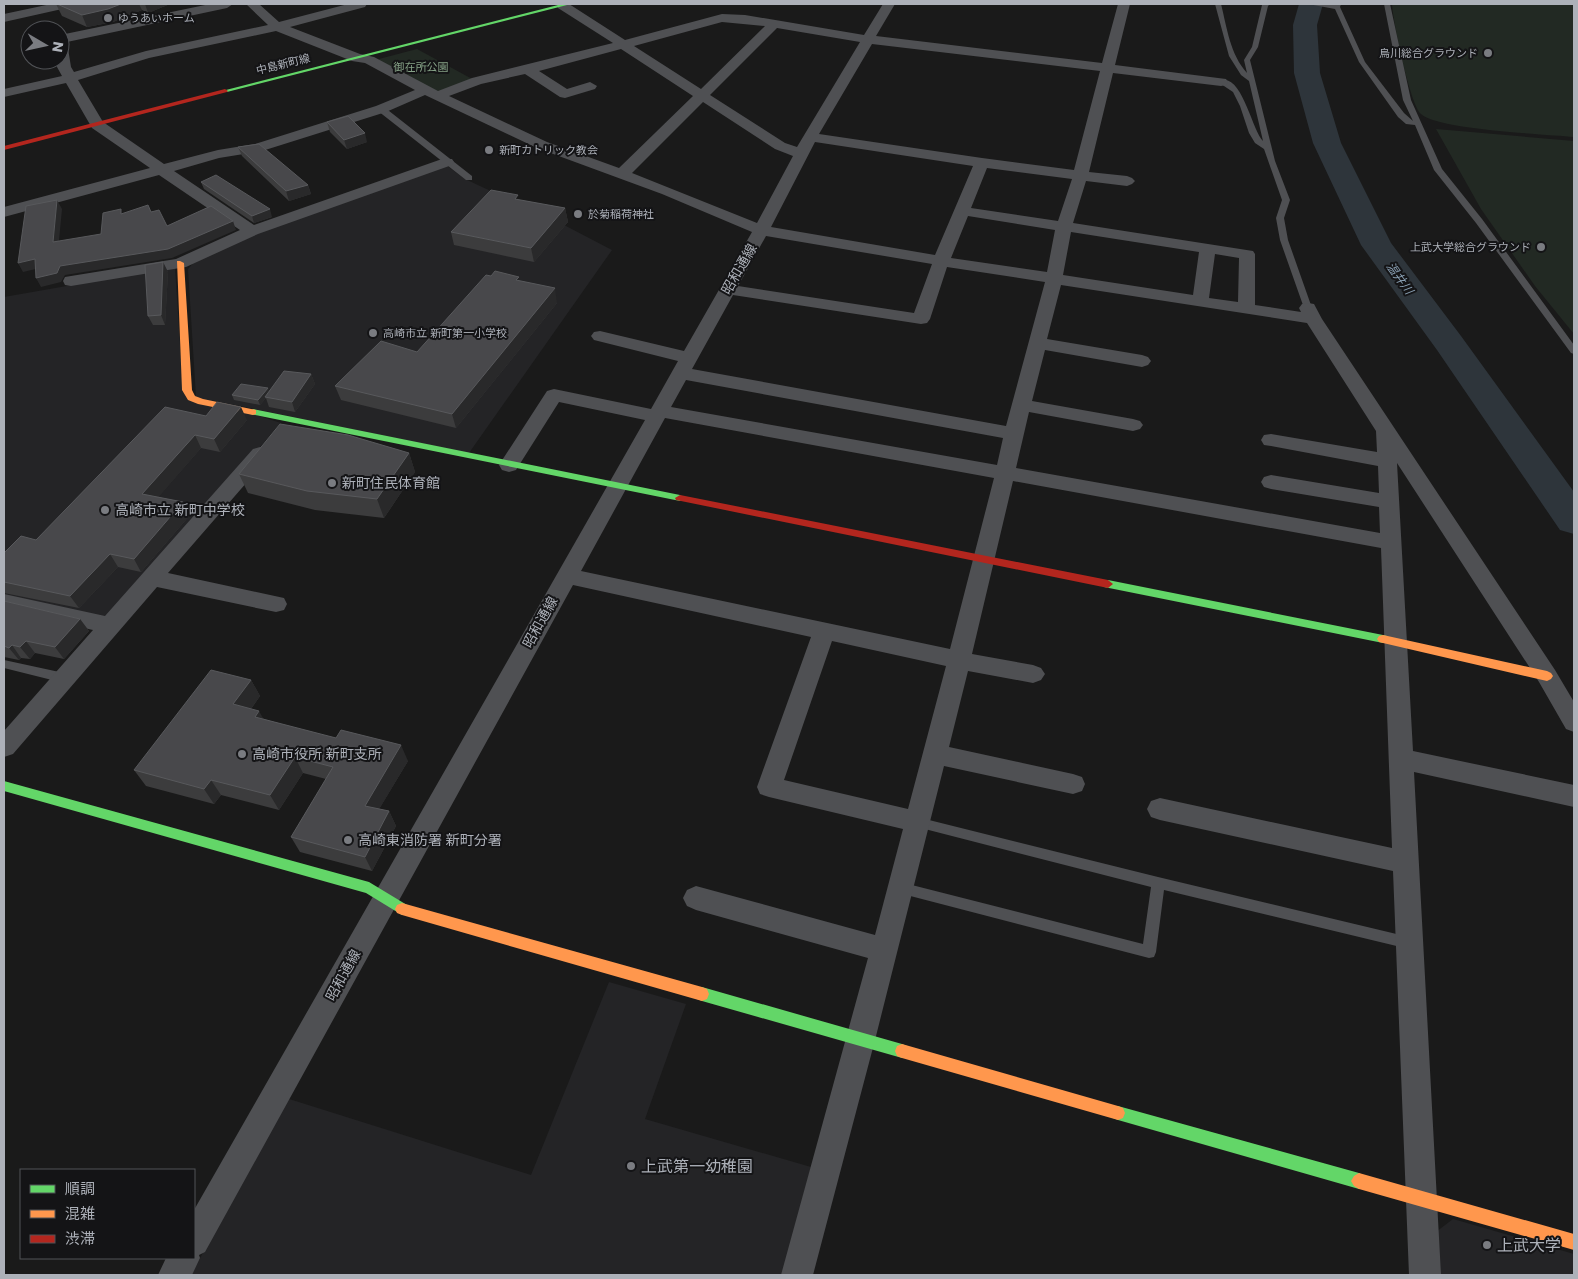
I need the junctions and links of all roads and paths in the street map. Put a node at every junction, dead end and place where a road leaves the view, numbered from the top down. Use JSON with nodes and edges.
{"nodes":[{"id":1,"x":67,"y":4,"type":"edge"},
{"id":2,"x":228,"y":4,"type":"edge"},
{"id":3,"x":252,"y":4,"type":"edge"},
{"id":4,"x":361,"y":4,"type":"edge"},
{"id":5,"x":563,"y":4,"type":"edge"},
{"id":6,"x":889,"y":4,"type":"edge"},
{"id":7,"x":1124,"y":4,"type":"edge"},
{"id":8,"x":1218,"y":4,"type":"edge"},
{"id":9,"x":1267,"y":4,"type":"edge"},
{"id":10,"x":1311,"y":4,"type":"edge"},
{"id":11,"x":1387,"y":4,"type":"edge"},
{"id":12,"x":54,"y":6,"type":"edge"},
{"id":13,"x":1335,"y":6,"type":"edge"},
{"id":14,"x":4,"y":18,"type":"edge"},
{"id":15,"x":57,"y":20,"type":"edge"},
{"id":16,"x":774,"y":24,"type":"junction"},
{"id":17,"x":277,"y":27,"type":"junction"},
{"id":18,"x":70,"y":36,"type":"edge"},
{"id":19,"x":867,"y":39,"type":"junction"},
{"id":20,"x":624,"y":44,"type":"junction"},
{"id":21,"x":358,"y":58,"type":"junction"},
{"id":22,"x":559,"y":62,"type":"junction"},
{"id":23,"x":1108,"y":68,"type":"junction"},
{"id":24,"x":65,"y":70,"type":"edge"},
{"id":25,"x":527,"y":70,"type":"junction"},
{"id":26,"x":69,"y":78,"type":"junction"},
{"id":27,"x":1251,"y":80,"type":"junction"},
{"id":28,"x":1221,"y":82,"type":"joint"},
{"id":29,"x":590,"y":86,"type":"junction"},
{"id":30,"x":4,"y":93,"type":"edge"},
{"id":31,"x":432,"y":93,"type":"junction"},
{"id":32,"x":604,"y":94,"type":"dead end"},
{"id":33,"x":704,"y":95,"type":"junction"},
{"id":34,"x":381,"y":109,"type":"junction"},
{"id":35,"x":1418,"y":124,"type":"junction"},
{"id":36,"x":97,"y":125,"type":"junction"},
{"id":37,"x":805,"y":146,"type":"junction"},
{"id":38,"x":1267,"y":147,"type":"junction"},
{"id":39,"x":4,"y":148,"type":"edge"},
{"id":40,"x":447,"y":162,"type":"junction"},
{"id":41,"x":982,"y":163,"type":"junction"},
{"id":42,"x":159,"y":169,"type":"junction"},
{"id":43,"x":622,"y":174,"type":"junction"},
{"id":44,"x":1080,"y":176,"type":"junction"},
{"id":45,"x":469,"y":178,"type":"dead end"},
{"id":46,"x":1127,"y":180,"type":"dead end"},
{"id":47,"x":963,"y":211,"type":"junction"},
{"id":48,"x":4,"y":212,"type":"edge"},
{"id":49,"x":1064,"y":227,"type":"junction"},
{"id":50,"x":761,"y":230,"type":"junction"},
{"id":51,"x":252,"y":231,"type":"junction"},
{"id":52,"x":1208,"y":249,"type":"junction"},
{"id":53,"x":941,"y":261,"type":"junction"},
{"id":54,"x":180,"y":263,"type":"junction"},
{"id":55,"x":1054,"y":279,"type":"junction"},
{"id":56,"x":71,"y":282,"type":"dead end"},
{"id":57,"x":727,"y":289,"type":"junction"},
{"id":58,"x":1200,"y":302,"type":"junction"},
{"id":59,"x":1246,"y":309,"type":"junction"},
{"id":60,"x":1311,"y":313,"type":"junction"},
{"id":61,"x":600,"y":336,"type":"dead end"},
{"id":62,"x":1037,"y":343,"type":"junction"},
{"id":63,"x":1574,"y":350,"type":"edge"},
{"id":64,"x":1142,"y":361,"type":"dead end"},
{"id":65,"x":685,"y":366,"type":"junction"},
{"id":66,"x":1021,"y":405,"type":"junction"},
{"id":67,"x":658,"y":414,"type":"junction"},
{"id":68,"x":288,"y":421,"type":"junction"},
{"id":69,"x":1133,"y":425,"type":"dead end"},
{"id":70,"x":1386,"y":429,"type":"junction"},
{"id":71,"x":1014,"y":434,"type":"junction"},
{"id":72,"x":1271,"y":440,"type":"dead end"},
{"id":73,"x":1388,"y":461,"type":"junction"},
{"id":74,"x":509,"y":465,"type":"junction"},
{"id":75,"x":1004,"y":472,"type":"junction"},
{"id":76,"x":1271,"y":482,"type":"dead end"},
{"id":77,"x":616,"y":486,"type":"junction"},
{"id":78,"x":1390,"y":502,"type":"junction"},
{"id":79,"x":1392,"y":542,"type":"junction"},
{"id":80,"x":985,"y":559,"type":"junction"},
{"id":81,"x":566,"y":576,"type":"junction"},
{"id":82,"x":152,"y":578,"type":"junction"},
{"id":83,"x":4,"y":602,"type":"edge"},
{"id":84,"x":276,"y":604,"type":"dead end"},
{"id":85,"x":110,"y":626,"type":"junction"},
{"id":86,"x":824,"y":631,"type":"junction"},
{"id":87,"x":1396,"y":642,"type":"junction"},
{"id":88,"x":959,"y":660,"type":"junction"},
{"id":89,"x":4,"y":664,"type":"edge"},
{"id":90,"x":1033,"y":674,"type":"dead end"},
{"id":91,"x":1547,"y":676,"type":"junction"},
{"id":92,"x":64,"y":678,"type":"junction"},
{"id":93,"x":1574,"y":722,"type":"edge"},
{"id":94,"x":4,"y":747,"type":"edge"},
{"id":95,"x":934,"y":754,"type":"junction"},
{"id":96,"x":1401,"y":760,"type":"junction"},
{"id":97,"x":1073,"y":784,"type":"dead end"},
{"id":98,"x":4,"y":786,"type":"edge"},
{"id":99,"x":1574,"y":796,"type":"edge"},
{"id":100,"x":1160,"y":809,"type":"dead end"},
{"id":101,"x":917,"y":822,"type":"junction"},
{"id":102,"x":1405,"y":862,"type":"junction"},
{"id":103,"x":1158,"y":883,"type":"junction"},
{"id":104,"x":900,"y":888,"type":"junction"},
{"id":105,"x":387,"y":898,"type":"junction"},
{"id":106,"x":696,"y":898,"type":"dead end"},
{"id":107,"x":1409,"y":943,"type":"junction"},
{"id":108,"x":884,"y":950,"type":"junction"},
{"id":109,"x":861,"y":1040,"type":"junction"},
{"id":110,"x":1422,"y":1199,"type":"junction"},
{"id":111,"x":195,"y":1239,"type":"edge"},
{"id":112,"x":1574,"y":1242,"type":"edge"},
{"id":113,"x":183,"y":1259,"type":"edge"},
{"id":114,"x":174,"y":1275,"type":"edge"},
{"id":115,"x":797,"y":1275,"type":"edge"},
{"id":116,"x":1425,"y":1275,"type":"edge"}],
"edges":[{"from":1,"to":12,"type":"street"},
{"from":2,"to":18,"type":"street"},
{"from":3,"to":17,"type":"street"},
{"from":4,"to":17,"type":"street"},
{"from":5,"to":20,"type":"street"},
{"from":5,"to":21,"type":"street","name":"中島新町線"},
{"from":6,"to":19,"type":"street","name":"昭和通線"},
{"from":7,"to":23,"type":"street"},
{"from":8,"to":27,"type":"lane"},
{"from":9,"to":27,"type":"lane"},
{"from":10,"to":13,"type":"lane"},
{"from":11,"to":35,"type":"lane"},
{"from":12,"to":14,"type":"street"},
{"from":12,"to":15,"type":"street"},
{"from":13,"to":35,"type":"lane"},
{"from":16,"to":19,"type":"street"},
{"from":16,"to":20,"type":"street"},
{"from":16,"to":33,"type":"street"},
{"from":17,"to":21,"type":"street"},
{"from":17,"to":26,"type":"street"},
{"from":19,"to":23,"type":"street"},
{"from":19,"to":37,"type":"street","name":"昭和通線"},
{"from":20,"to":22,"type":"street"},
{"from":20,"to":33,"type":"street"},
{"from":21,"to":31,"type":"street"},
{"from":21,"to":36,"type":"street","name":"中島新町線"},
{"from":22,"to":25,"type":"street"},
{"from":22,"to":29,"type":"street"},
{"from":23,"to":28,"type":"street"},
{"from":23,"to":44,"type":"street"},
{"from":24,"to":26,"type":"street"},
{"from":25,"to":29,"type":"street"},
{"from":25,"to":31,"type":"street"},
{"from":26,"to":30,"type":"street"},
{"from":26,"to":36,"type":"street"},
{"from":27,"to":38,"type":"lane"},
{"from":28,"to":38,"type":"lane"},
{"from":29,"to":32,"type":"street"},
{"from":31,"to":34,"type":"street"},
{"from":31,"to":43,"type":"street"},
{"from":33,"to":37,"type":"street"},
{"from":33,"to":43,"type":"street"},
{"from":34,"to":40,"type":"lane"},
{"from":34,"to":42,"type":"street"},
{"from":35,"to":63,"type":"lane"},
{"from":36,"to":39,"type":"street","name":"中島新町線"},
{"from":36,"to":42,"type":"street"},
{"from":37,"to":41,"type":"street"},
{"from":37,"to":50,"type":"street","name":"昭和通線"},
{"from":38,"to":60,"type":"lane"},
{"from":40,"to":45,"type":"lane"},
{"from":40,"to":51,"type":"street"},
{"from":41,"to":44,"type":"street"},
{"from":41,"to":47,"type":"street"},
{"from":42,"to":48,"type":"street"},
{"from":42,"to":51,"type":"street"},
{"from":43,"to":50,"type":"street"},
{"from":44,"to":46,"type":"street"},
{"from":44,"to":49,"type":"street"},
{"from":47,"to":49,"type":"street"},
{"from":47,"to":53,"type":"street"},
{"from":49,"to":52,"type":"street"},
{"from":49,"to":55,"type":"street"},
{"from":50,"to":53,"type":"street"},
{"from":50,"to":57,"type":"street","name":"昭和通線"},
{"from":51,"to":54,"type":"street"},
{"from":52,"to":58,"type":"street"},
{"from":52,"to":59,"type":"street"},
{"from":53,"to":55,"type":"street"},
{"from":53,"to":57,"type":"street"},
{"from":54,"to":56,"type":"street"},
{"from":54,"to":68,"type":"street"},
{"from":55,"to":58,"type":"street"},
{"from":55,"to":62,"type":"street"},
{"from":57,"to":65,"type":"street","name":"昭和通線"},
{"from":58,"to":59,"type":"street"},
{"from":59,"to":60,"type":"street"},
{"from":60,"to":70,"type":"street"},
{"from":61,"to":65,"type":"street"},
{"from":62,"to":64,"type":"street"},
{"from":62,"to":66,"type":"street"},
{"from":65,"to":67,"type":"street","name":"昭和通線"},
{"from":65,"to":71,"type":"street"},
{"from":66,"to":69,"type":"street"},
{"from":66,"to":71,"type":"street"},
{"from":67,"to":74,"type":"street"},
{"from":67,"to":75,"type":"street"},
{"from":67,"to":77,"type":"street","name":"昭和通線"},
{"from":68,"to":74,"type":"street"},
{"from":68,"to":82,"type":"street"},
{"from":70,"to":73,"type":"street"},
{"from":70,"to":91,"type":"street"},
{"from":71,"to":75,"type":"street"},
{"from":72,"to":73,"type":"street"},
{"from":73,"to":78,"type":"street"},
{"from":74,"to":77,"type":"street"},
{"from":75,"to":79,"type":"street"},
{"from":75,"to":80,"type":"street"},
{"from":76,"to":78,"type":"street"},
{"from":77,"to":80,"type":"street"},
{"from":77,"to":81,"type":"street","name":"昭和通線"},
{"from":78,"to":79,"type":"street"},
{"from":79,"to":87,"type":"street"},
{"from":80,"to":87,"type":"street"},
{"from":80,"to":88,"type":"street"},
{"from":81,"to":86,"type":"street"},
{"from":81,"to":105,"type":"street","name":"昭和通線"},
{"from":82,"to":84,"type":"street"},
{"from":82,"to":85,"type":"street"},
{"from":83,"to":85,"type":"street"},
{"from":85,"to":92,"type":"street"},
{"from":86,"to":88,"type":"street"},
{"from":86,"to":101,"type":"street"},
{"from":87,"to":91,"type":"street"},
{"from":87,"to":96,"type":"street"},
{"from":88,"to":90,"type":"street"},
{"from":88,"to":95,"type":"street"},
{"from":89,"to":92,"type":"lane"},
{"from":91,"to":93,"type":"street"},
{"from":92,"to":94,"type":"street"},
{"from":95,"to":97,"type":"street"},
{"from":95,"to":101,"type":"street"},
{"from":96,"to":99,"type":"street"},
{"from":96,"to":102,"type":"street"},
{"from":98,"to":105,"type":"street"},
{"from":100,"to":102,"type":"street"},
{"from":101,"to":103,"type":"lane"},
{"from":101,"to":104,"type":"street"},
{"from":102,"to":107,"type":"street"},
{"from":103,"to":104,"type":"lane"},
{"from":103,"to":107,"type":"lane"},
{"from":104,"to":108,"type":"street"},
{"from":105,"to":109,"type":"street"},
{"from":105,"to":111,"type":"street","name":"昭和通線"},
{"from":106,"to":108,"type":"street"},
{"from":107,"to":110,"type":"street"},
{"from":108,"to":109,"type":"street"},
{"from":109,"to":110,"type":"street"},
{"from":109,"to":115,"type":"street"},
{"from":110,"to":112,"type":"street"},
{"from":110,"to":116,"type":"street"},
{"from":113,"to":114,"type":"street"}]}
